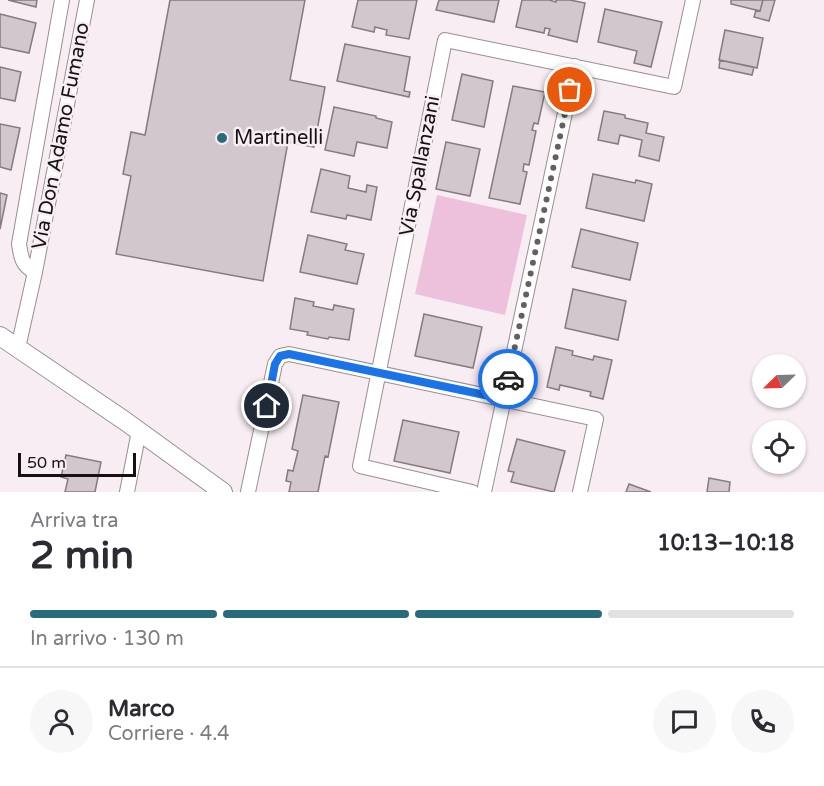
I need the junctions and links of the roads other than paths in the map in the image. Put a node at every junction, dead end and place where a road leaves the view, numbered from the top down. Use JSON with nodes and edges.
{"nodes":[{"id":1,"x":62,"y":0,"type":"edge"},
{"id":2,"x":87,"y":0,"type":"edge"},
{"id":3,"x":693,"y":0,"type":"edge"},
{"id":4,"x":575,"y":66,"type":"junction"},
{"id":5,"x":35,"y":272,"type":"junction"},
{"id":6,"x":0,"y":336,"type":"edge"},
{"id":7,"x":18,"y":348,"type":"junction"},
{"id":8,"x":379,"y":373,"type":"junction"},
{"id":9,"x":504,"y":399,"type":"junction"},
{"id":10,"x":139,"y":431,"type":"junction"},
{"id":11,"x":127,"y":492,"type":"edge"},
{"id":12,"x":223,"y":492,"type":"edge"},
{"id":13,"x":248,"y":492,"type":"edge"},
{"id":14,"x":472,"y":492,"type":"edge"},
{"id":15,"x":484,"y":492,"type":"edge"},
{"id":16,"x":580,"y":492,"type":"edge"}],
"edges":[{"from":1,"to":5,"type":"street","name":"Via Don Adamo Fumano"},
{"from":2,"to":5,"type":"street","name":"Via Don Adamo Fumano"},
{"from":3,"to":4,"type":"street","name":"Via Spallanzani"},
{"from":4,"to":8,"type":"street","name":"Via Spallanzani"},
{"from":4,"to":9,"type":"street"},
{"from":5,"to":7,"type":"street","name":"Via Don Adamo Fumano"},
{"from":6,"to":7,"type":"street"},
{"from":7,"to":10,"type":"street"},
{"from":8,"to":9,"type":"street"},
{"from":8,"to":13,"type":"street"},
{"from":8,"to":14,"type":"street"},
{"from":9,"to":15,"type":"street"},
{"from":9,"to":16,"type":"street"},
{"from":10,"to":11,"type":"street"},
{"from":10,"to":12,"type":"street"}]}
